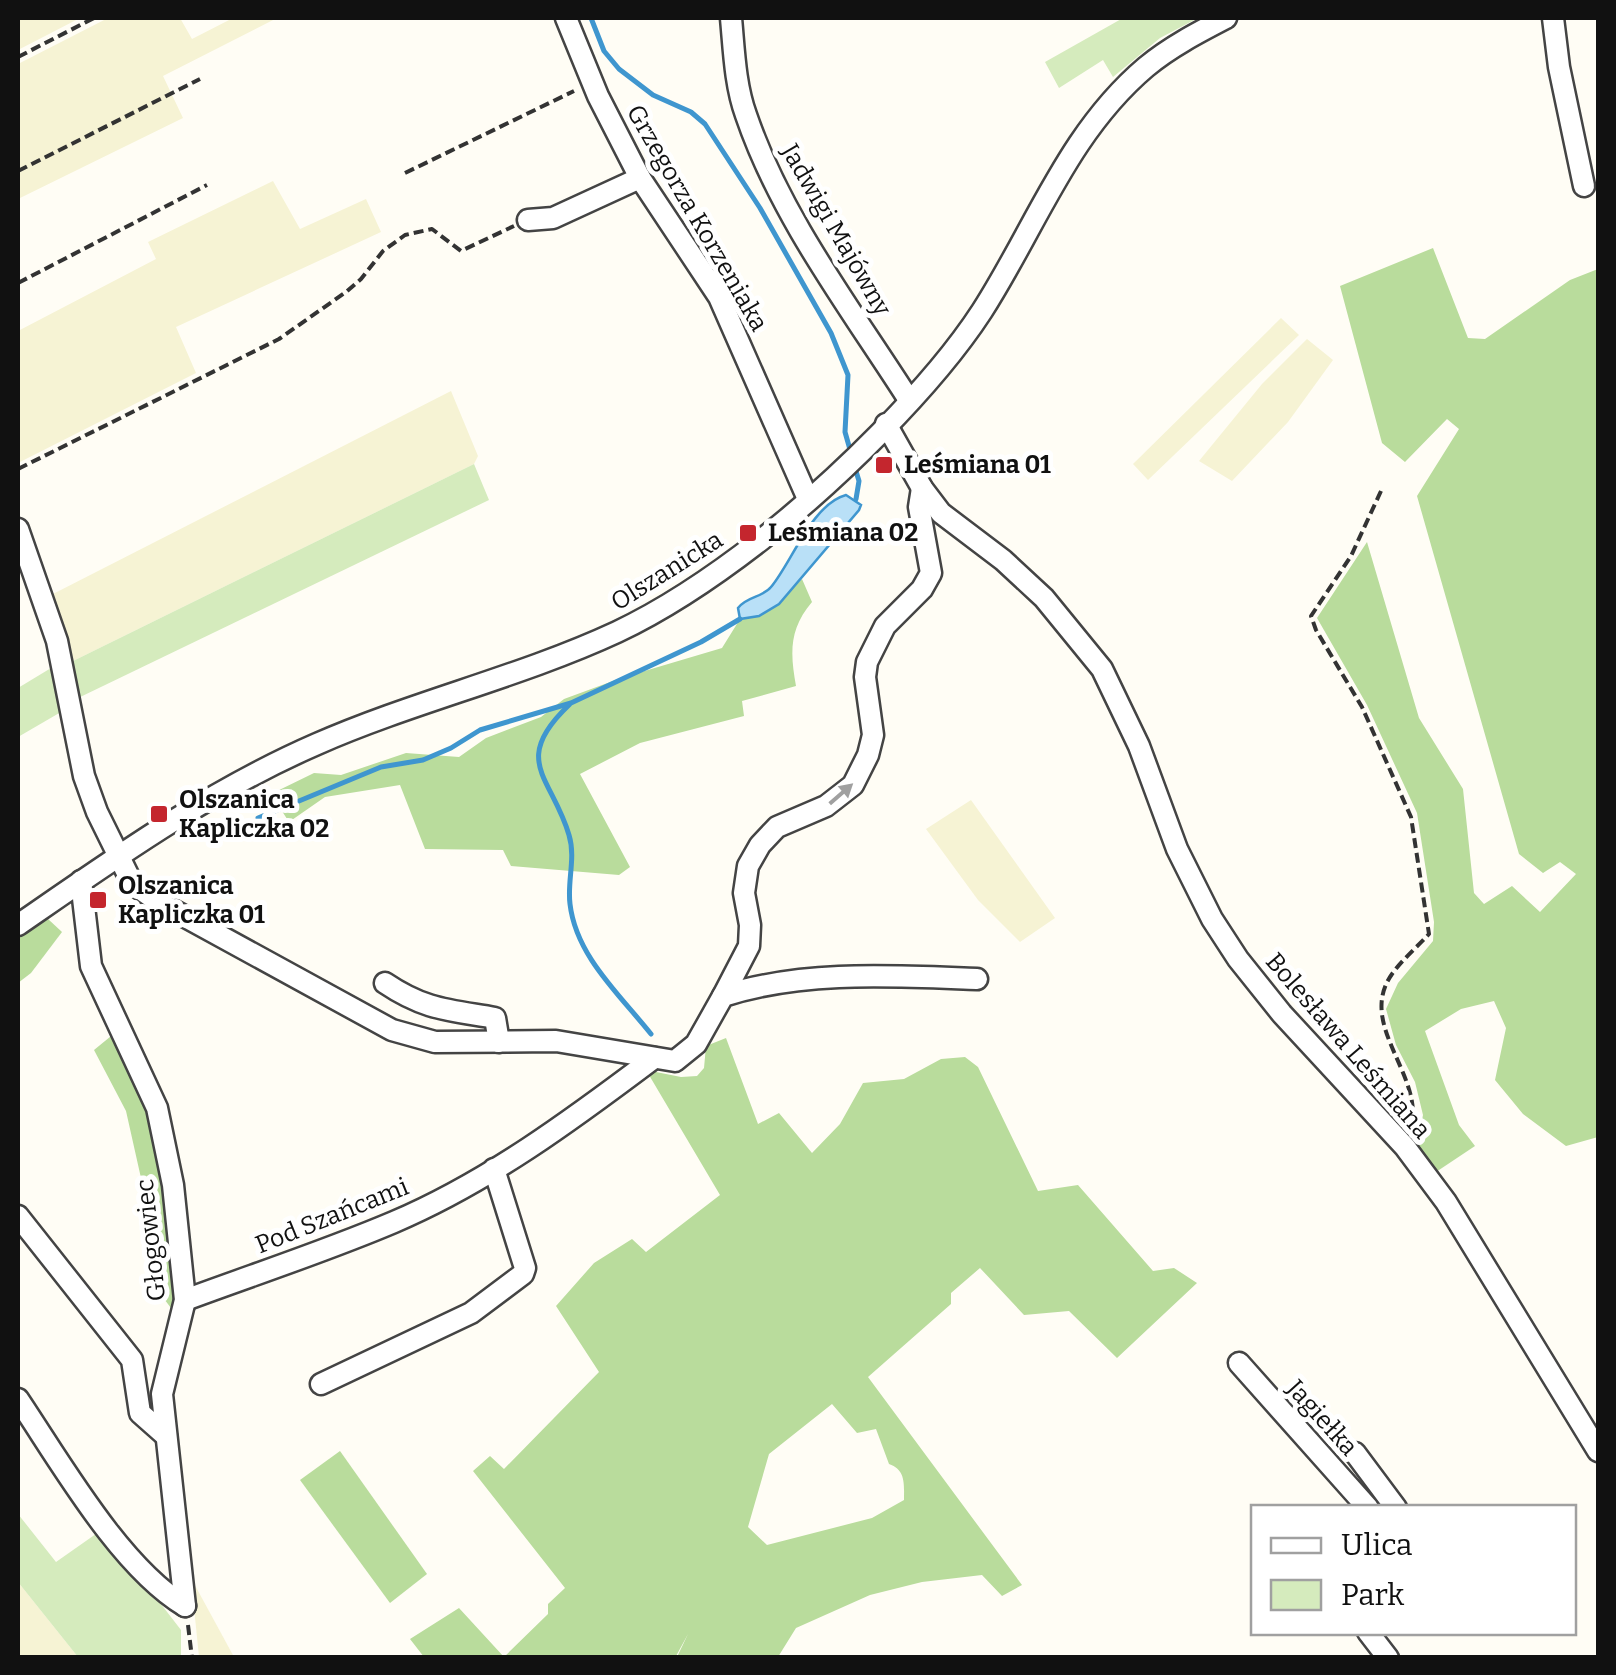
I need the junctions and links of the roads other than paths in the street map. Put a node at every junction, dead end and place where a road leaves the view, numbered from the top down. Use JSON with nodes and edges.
{"nodes":[{"id":1,"x":566,"y":18,"type":"edge"},
{"id":2,"x":731,"y":18,"type":"edge"},
{"id":3,"x":1226,"y":18,"type":"edge"},
{"id":4,"x":1553,"y":18,"type":"edge"},
{"id":5,"x":640,"y":178,"type":"junction"},
{"id":6,"x":1584,"y":186,"type":"dead end"},
{"id":7,"x":528,"y":220,"type":"road end"},
{"id":8,"x":909,"y":400,"type":"junction"},
{"id":9,"x":886,"y":424,"type":"junction"},
{"id":10,"x":922,"y":488,"type":"junction"},
{"id":11,"x":808,"y":499,"type":"junction"},
{"id":12,"x":18,"y":529,"type":"edge"},
{"id":13,"x":116,"y":856,"type":"junction"},
{"id":14,"x":81,"y":882,"type":"junction"},
{"id":15,"x":18,"y":924,"type":"edge"},
{"id":16,"x":977,"y":978,"type":"dead end"},
{"id":17,"x":385,"y":983,"type":"dead end"},
{"id":18,"x":724,"y":996,"type":"junction"},
{"id":19,"x":499,"y":1042,"type":"junction"},
{"id":20,"x":654,"y":1058,"type":"junction"},
{"id":21,"x":494,"y":1169,"type":"junction"},
{"id":22,"x":18,"y":1216,"type":"edge"},
{"id":23,"x":186,"y":1300,"type":"junction"},
{"id":24,"x":1239,"y":1363,"type":"dead end"},
{"id":25,"x":321,"y":1384,"type":"dead end"},
{"id":26,"x":18,"y":1400,"type":"edge"},
{"id":27,"x":166,"y":1436,"type":"junction"},
{"id":28,"x":1598,"y":1451,"type":"edge"},
{"id":29,"x":1356,"y":1453,"type":"dead end"},
{"id":30,"x":1365,"y":1505,"type":"edge"},
{"id":31,"x":1394,"y":1505,"type":"edge"}],
"edges":[{"from":1,"to":5,"type":"street","name":"Grzegorza Korzeniaka"},
{"from":2,"to":8,"type":"street","name":"Jadwigi Majówny"},
{"from":3,"to":8,"type":"street","name":"Olszanicka"},
{"from":4,"to":6,"type":"street"},
{"from":5,"to":7,"type":"street"},
{"from":5,"to":11,"type":"street","name":"Grzegorza Korzeniaka"},
{"from":8,"to":9,"type":"street","name":"Olszanicka"},
{"from":9,"to":10,"type":"street"},
{"from":9,"to":11,"type":"street","name":"Olszanicka"},
{"from":18,"to":10,"type":"street","one_way":true},
{"from":10,"to":28,"type":"street","name":"Bolesława Leśmiana"},
{"from":11,"to":13,"type":"street","name":"Olszanicka"},
{"from":12,"to":13,"type":"street"},
{"from":13,"to":14,"type":"street","name":"Olszanicka"},
{"from":13,"to":19,"type":"street"},
{"from":14,"to":15,"type":"street","name":"Olszanicka"},
{"from":14,"to":23,"type":"street","name":"Głogowiec"},
{"from":16,"to":18,"type":"street"},
{"from":17,"to":19,"type":"street"},
{"from":18,"to":20,"type":"street"},
{"from":19,"to":20,"type":"street"},
{"from":20,"to":21,"type":"street","name":"Pod Szańcami"},
{"from":21,"to":23,"type":"street","name":"Pod Szańcami"},
{"from":21,"to":25,"type":"street"},
{"from":22,"to":27,"type":"street"},
{"from":23,"to":27,"type":"street","name":"Głogowiec"},
{"from":24,"to":30,"type":"street","name":"Jagiełka"},
{"from":26,"to":27,"type":"street","name":"Głogowiec"},
{"from":29,"to":31,"type":"street","name":"Jagiełka"}]}
